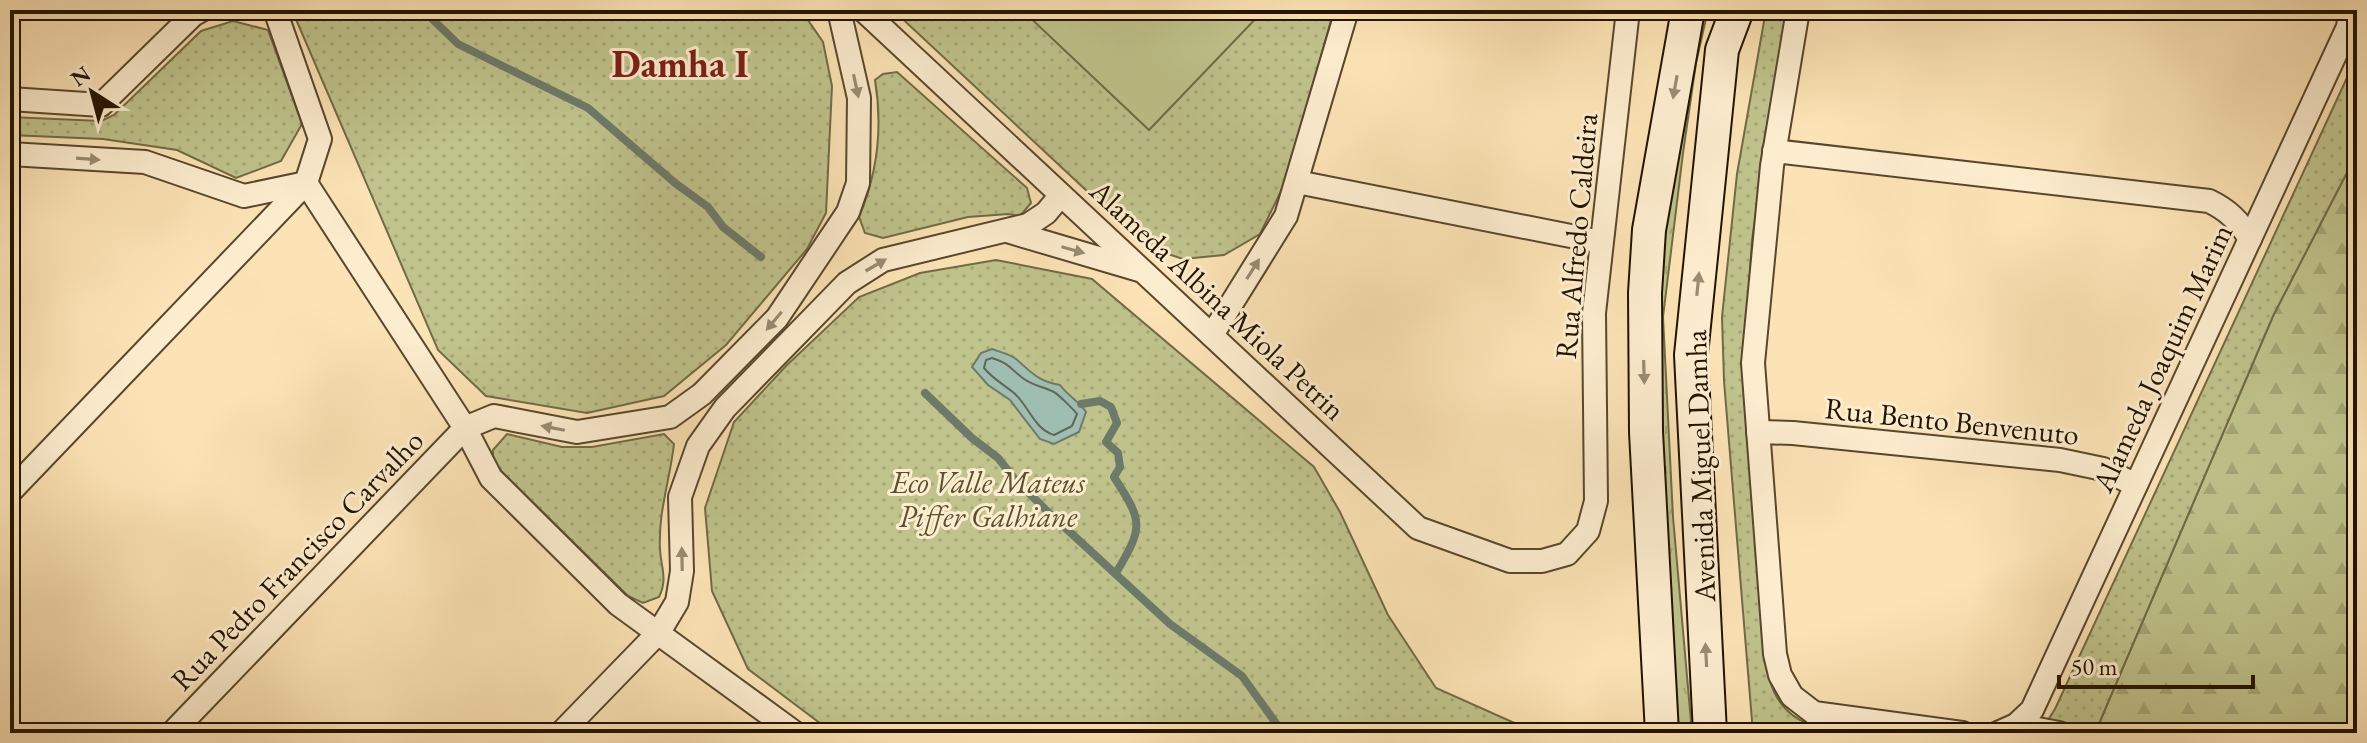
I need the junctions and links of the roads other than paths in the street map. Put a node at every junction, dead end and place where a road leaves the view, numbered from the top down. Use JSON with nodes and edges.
{"nodes":[{"id":1,"x":202,"y":10,"type":"edge"},
{"id":2,"x":275,"y":10,"type":"edge"},
{"id":3,"x":839,"y":10,"type":"edge"},
{"id":4,"x":863,"y":10,"type":"edge"},
{"id":5,"x":1347,"y":10,"type":"edge"},
{"id":6,"x":1628,"y":10,"type":"edge"},
{"id":7,"x":1688,"y":10,"type":"edge"},
{"id":8,"x":1737,"y":10,"type":"edge"},
{"id":9,"x":1798,"y":10,"type":"edge"},
{"id":10,"x":2350,"y":10,"type":"edge"},
{"id":11,"x":10,"y":99,"type":"edge"},
{"id":12,"x":1774,"y":151,"type":"junction"},
{"id":13,"x":10,"y":154,"type":"edge"},
{"id":14,"x":1297,"y":182,"type":"junction"},
{"id":15,"x":306,"y":183,"type":"junction"},
{"id":16,"x":1061,"y":195,"type":"junction"},
{"id":17,"x":1002,"y":230,"type":"junction"},
{"id":18,"x":2250,"y":239,"type":"junction"},
{"id":19,"x":1601,"y":242,"type":"junction"},
{"id":20,"x":1144,"y":272,"type":"junction"},
{"id":21,"x":1212,"y":335,"type":"junction"},
{"id":22,"x":465,"y":428,"type":"junction"},
{"id":23,"x":1758,"y":432,"type":"junction"},
{"id":24,"x":2136,"y":485,"type":"junction"},
{"id":25,"x":10,"y":492,"type":"edge"},
{"id":26,"x":1567,"y":554,"type":"joint"},
{"id":27,"x":659,"y":632,"type":"junction"},
{"id":28,"x":2007,"y":729,"type":"edge"},
{"id":29,"x":172,"y":733,"type":"edge"},
{"id":30,"x":561,"y":733,"type":"edge"},
{"id":31,"x":795,"y":733,"type":"edge"},
{"id":32,"x":1662,"y":733,"type":"edge"},
{"id":33,"x":1710,"y":733,"type":"edge"},
{"id":34,"x":1962,"y":733,"type":"edge"},
{"id":35,"x":2059,"y":733,"type":"edge"}],
"edges":[{"from":1,"to":11,"type":"street"},
{"from":2,"to":15,"type":"street"},
{"from":3,"to":22,"type":"street","one_way":true},
{"from":4,"to":16,"type":"street","name":"Alameda Albina Miola Petrin"},
{"from":5,"to":14,"type":"street"},
{"from":6,"to":19,"type":"street","name":"Rua Alfredo Caldeira"},
{"from":7,"to":32,"type":"street","name":"Avenida Miguel Damha","one_way":true},
{"from":33,"to":8,"type":"street","name":"Avenida Miguel Damha","one_way":true},
{"from":9,"to":12,"type":"street"},
{"from":10,"to":18,"type":"street","name":"Alameda Joaquim Marim"},
{"from":12,"to":18,"type":"street"},
{"from":12,"to":23,"type":"street"},
{"from":13,"to":15,"type":"street","one_way":true},
{"from":14,"to":19,"type":"street"},
{"from":21,"to":14,"type":"street","one_way":true},
{"from":15,"to":22,"type":"street"},
{"from":15,"to":25,"type":"street"},
{"from":16,"to":17,"type":"street"},
{"from":16,"to":20,"type":"street","name":"Alameda Albina Miola Petrin"},
{"from":17,"to":20,"type":"street","one_way":true},
{"from":27,"to":17,"type":"street","one_way":true},
{"from":18,"to":24,"type":"street","name":"Alameda Joaquim Marim"},
{"from":19,"to":26,"type":"street","name":"Rua Alfredo Caldeira"},
{"from":20,"to":21,"type":"street","name":"Alameda Albina Miola Petrin"},
{"from":21,"to":26,"type":"street","name":"Alameda Albina Miola Petrin"},
{"from":22,"to":27,"type":"street"},
{"from":22,"to":29,"type":"street","name":"Rua Pedro Francisco Carvalho"},
{"from":23,"to":24,"type":"street","name":"Rua Bento Benvenuto"},
{"from":23,"to":34,"type":"street"},
{"from":24,"to":28,"type":"street","name":"Alameda Joaquim Marim"},
{"from":27,"to":30,"type":"street"},
{"from":27,"to":31,"type":"street"},
{"from":28,"to":35,"type":"street"}]}
